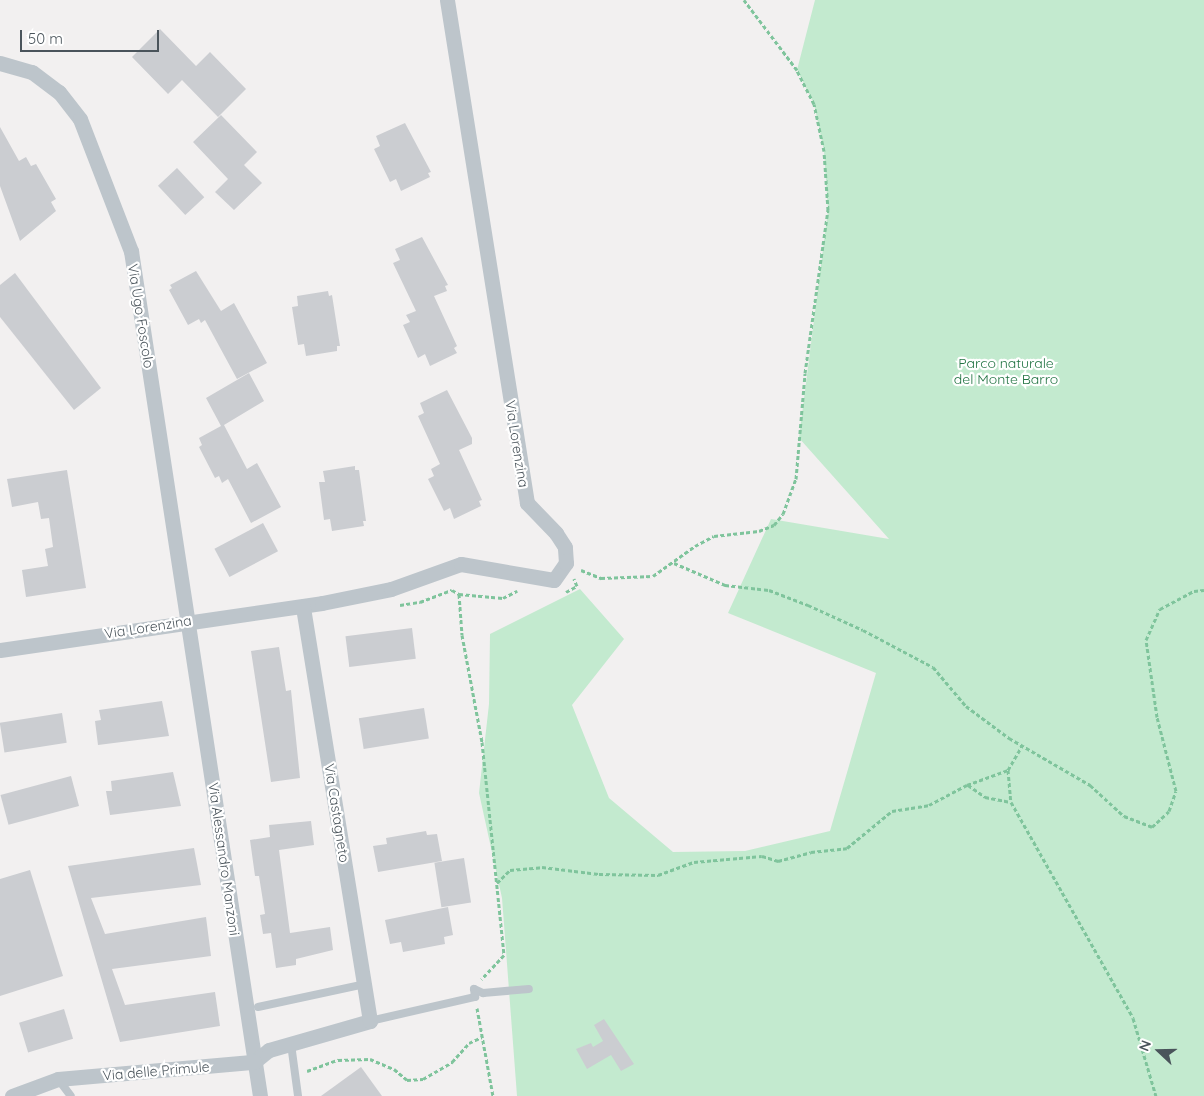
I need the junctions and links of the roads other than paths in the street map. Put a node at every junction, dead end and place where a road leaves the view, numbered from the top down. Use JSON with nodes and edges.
{"nodes":[{"id":1,"x":447,"y":0,"type":"edge"},
{"id":2,"x":0,"y":63,"type":"edge"},
{"id":3,"x":303,"y":606,"type":"junction"},
{"id":4,"x":188,"y":621,"type":"junction"},
{"id":5,"x":0,"y":650,"type":"edge"},
{"id":6,"x":364,"y":984,"type":"junction"},
{"id":7,"x":530,"y":989,"type":"dead end"},
{"id":8,"x":258,"y":1007,"type":"dead end"},
{"id":9,"x":370,"y":1021,"type":"junction"},
{"id":10,"x":290,"y":1044,"type":"junction"},
{"id":11,"x":254,"y":1062,"type":"junction"},
{"id":12,"x":58,"y":1080,"type":"junction"},
{"id":13,"x":12,"y":1096,"type":"edge"},
{"id":14,"x":71,"y":1096,"type":"edge"},
{"id":15,"x":260,"y":1096,"type":"edge"},
{"id":16,"x":298,"y":1096,"type":"edge"}],
"edges":[{"from":1,"to":3,"type":"street","name":"Via Lorenzina"},
{"from":2,"to":4,"type":"street","name":"Via Ugo Foscolo"},
{"from":3,"to":4,"type":"street","name":"Via Lorenzina"},
{"from":3,"to":6,"type":"street","name":"Via Castagneto"},
{"from":4,"to":5,"type":"street","name":"Via Lorenzina"},
{"from":4,"to":11,"type":"street","name":"Via Alessandro Manzoni"},
{"from":6,"to":8,"type":"lane"},
{"from":6,"to":9,"type":"street","name":"Via Castagneto"},
{"from":7,"to":9,"type":"lane"},
{"from":9,"to":10,"type":"street"},
{"from":10,"to":11,"type":"street"},
{"from":10,"to":16,"type":"lane"},
{"from":11,"to":12,"type":"street","name":"Via delle Primule"},
{"from":11,"to":15,"type":"street","name":"Via Alessandro Manzoni"},
{"from":12,"to":13,"type":"street","name":"Via delle Primule"},
{"from":12,"to":14,"type":"lane"}]}
